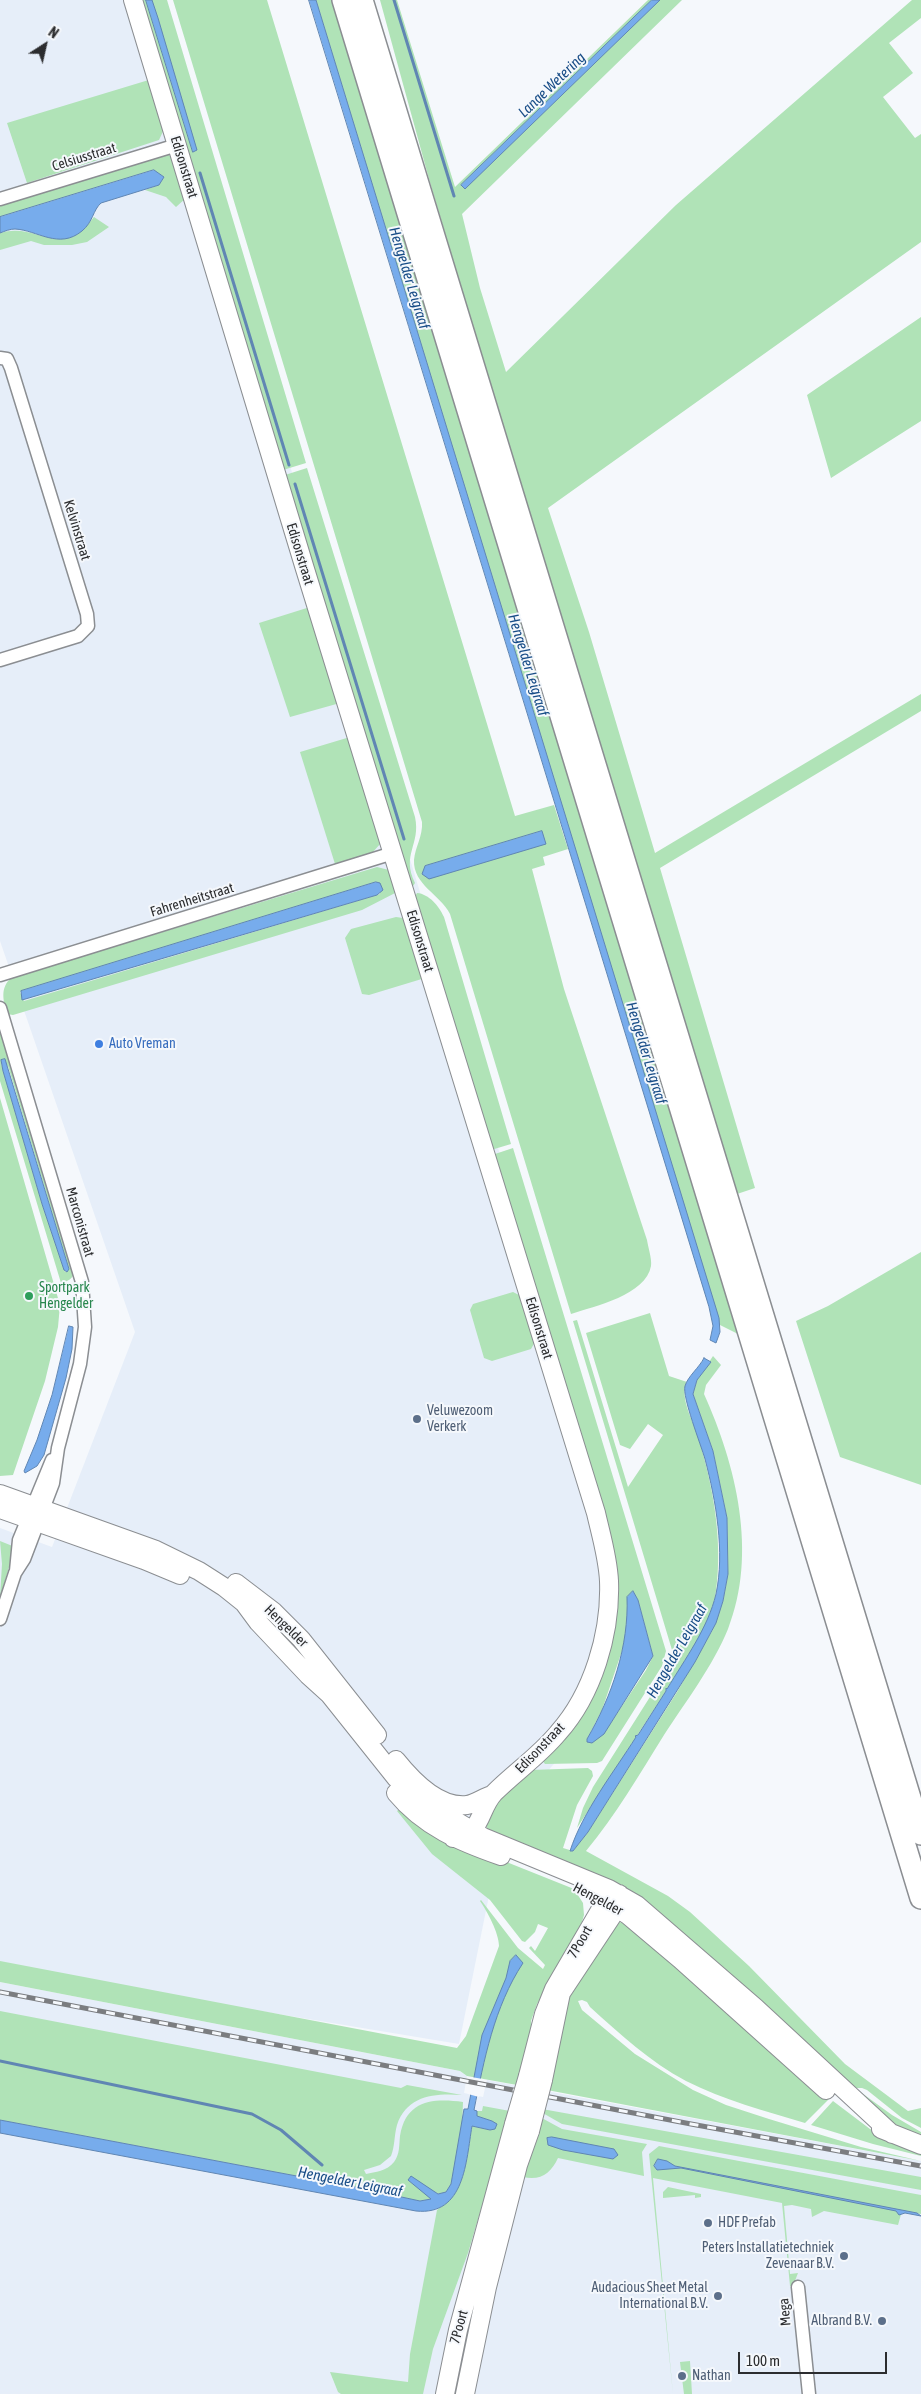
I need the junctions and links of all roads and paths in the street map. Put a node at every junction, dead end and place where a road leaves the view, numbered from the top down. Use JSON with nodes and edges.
{"nodes":[{"id":1,"x":133,"y":0,"type":"edge"},
{"id":2,"x":343,"y":0,"type":"edge"},
{"id":3,"x":362,"y":0,"type":"edge"},
{"id":4,"x":177,"y":145,"type":"junction"},
{"id":5,"x":0,"y":199,"type":"edge"},
{"id":6,"x":0,"y":358,"type":"edge"},
{"id":7,"x":0,"y":660,"type":"edge"},
{"id":8,"x":393,"y":853,"type":"junction"},
{"id":9,"x":0,"y":975,"type":"edge"},
{"id":10,"x":0,"y":1008,"type":"edge"},
{"id":11,"x":0,"y":1494,"type":"edge"},
{"id":12,"x":0,"y":1509,"type":"edge"},
{"id":13,"x":35,"y":1515,"type":"junction"},
{"id":14,"x":179,"y":1561,"type":"junction"},
{"id":15,"x":0,"y":1619,"type":"edge"},
{"id":16,"x":258,"y":1622,"type":"junction"},
{"id":17,"x":308,"y":1675,"type":"junction"},
{"id":18,"x":492,"y":1795,"type":"junction"},
{"id":19,"x":459,"y":1804,"type":"junction"},
{"id":20,"x":475,"y":1827,"type":"junction"},
{"id":21,"x":921,"y":1834,"type":"edge"},
{"id":22,"x":453,"y":1838,"type":"junction"},
{"id":23,"x":921,"y":1898,"type":"edge"},
{"id":24,"x":614,"y":1900,"type":"junction"},
{"id":25,"x":522,"y":2128,"type":"junction"},
{"id":26,"x":921,"y":2145,"type":"edge"},
{"id":27,"x":798,"y":2286,"type":"dead end"},
{"id":28,"x":445,"y":2394,"type":"edge"},
{"id":29,"x":465,"y":2394,"type":"edge"},
{"id":30,"x":809,"y":2394,"type":"edge"}],
"edges":[{"from":1,"to":4,"type":"street","name":"Edisonstraat"},
{"from":2,"to":23,"type":"highway"},
{"from":3,"to":21,"type":"highway"},
{"from":4,"to":5,"type":"street","name":"Celsiusstraat"},
{"from":4,"to":8,"type":"street","name":"Edisonstraat"},
{"from":6,"to":7,"type":"street","name":"Kelvinstraat"},
{"from":8,"to":9,"type":"street","name":"Fahrenheitstraat"},
{"from":8,"to":18,"type":"street","name":"Edisonstraat"},
{"from":10,"to":13,"type":"street","name":"Marconistraat"},
{"from":11,"to":13,"type":"street","name":"Hengelder"},
{"from":12,"to":13,"type":"street","name":"Hengelder"},
{"from":13,"to":14,"type":"street","name":"Hengelder"},
{"from":13,"to":15,"type":"street","name":"Marconistraat"},
{"from":13,"to":16,"type":"street","name":"Hengelder"},
{"from":14,"to":16,"type":"street","name":"Hengelder"},
{"from":14,"to":19,"type":"street","name":"Hengelder"},
{"from":16,"to":17,"type":"street","name":"Hengelder"},
{"from":17,"to":20,"type":"street","name":"Hengelder"},
{"from":17,"to":22,"type":"street","name":"Hengelder"},
{"from":18,"to":19,"type":"street"},
{"from":18,"to":20,"type":"street","name":"Edisonstraat"},
{"from":19,"to":20,"type":"street","name":"Hengelder"},
{"from":20,"to":22,"type":"street"},
{"from":20,"to":24,"type":"street","name":"Hengelder"},
{"from":22,"to":24,"type":"street","name":"Hengelder"},
{"from":24,"to":25,"type":"street","name":"7Poort","bridge":true},
{"from":24,"to":26,"type":"street","name":"Hengelder"},
{"from":25,"to":28,"type":"street","name":"7Poort"},
{"from":25,"to":29,"type":"street","name":"7Poort"},
{"from":27,"to":30,"type":"street","name":"Mega"}]}
